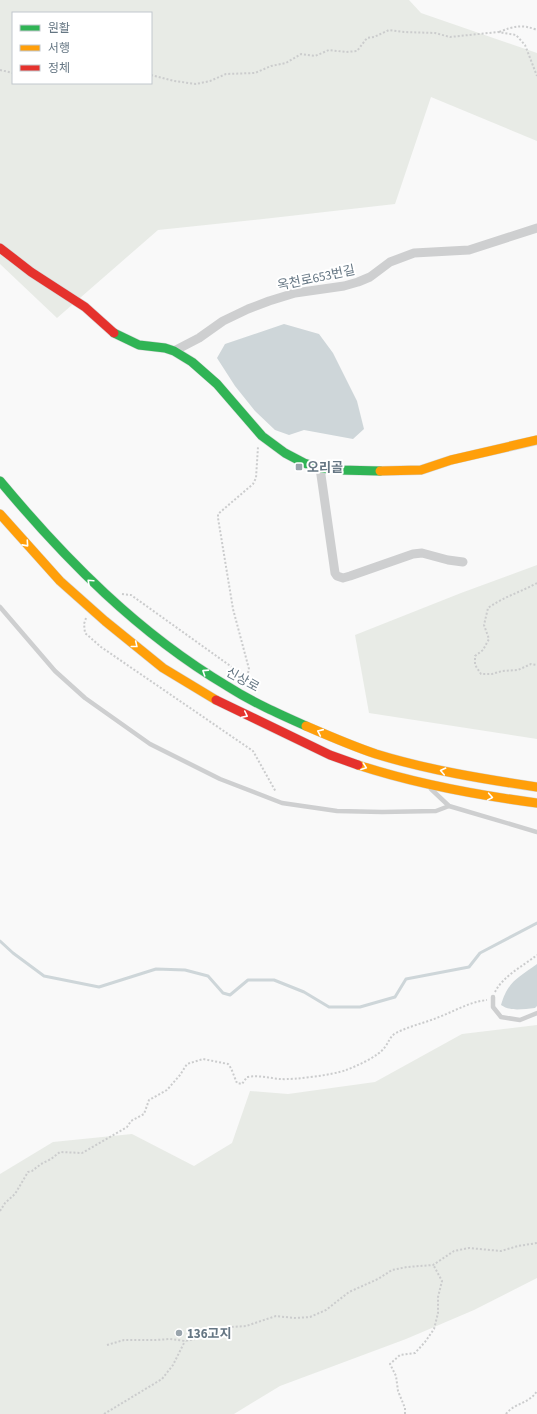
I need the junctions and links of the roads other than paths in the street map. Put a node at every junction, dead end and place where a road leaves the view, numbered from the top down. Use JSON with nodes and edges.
{"nodes":[{"id":1,"x":537,"y":228,"type":"edge"},
{"id":2,"x":0,"y":248,"type":"edge"},
{"id":3,"x":174,"y":351,"type":"junction"},
{"id":4,"x":537,"y":440,"type":"edge"},
{"id":5,"x":320,"y":468,"type":"junction"},
{"id":6,"x":0,"y":481,"type":"edge"},
{"id":7,"x":0,"y":514,"type":"edge"},
{"id":8,"x":463,"y":562,"type":"dead end"},
{"id":9,"x":0,"y":607,"type":"edge"},
{"id":10,"x":425,"y":784,"type":"junction"},
{"id":11,"x":537,"y":787,"type":"edge"},
{"id":12,"x":537,"y":803,"type":"edge"},
{"id":13,"x":449,"y":806,"type":"junction"},
{"id":14,"x":537,"y":832,"type":"edge"},
{"id":15,"x":493,"y":997,"type":"road end"},
{"id":16,"x":537,"y":1013,"type":"edge"}],
"edges":[{"from":1,"to":3,"type":"street","name":"옥천로653번길"},
{"from":2,"to":3,"type":"street"},
{"from":3,"to":5,"type":"street"},
{"from":4,"to":5,"type":"street"},
{"from":5,"to":8,"type":"street"},
{"from":11,"to":6,"type":"street","name":"신상로","one_way":true},
{"from":7,"to":10,"type":"street","one_way":true},
{"from":9,"to":13,"type":"lane"},
{"from":10,"to":12,"type":"street","one_way":true},
{"from":10,"to":13,"type":"lane"},
{"from":13,"to":14,"type":"lane"},
{"from":15,"to":16,"type":"lane"}]}
